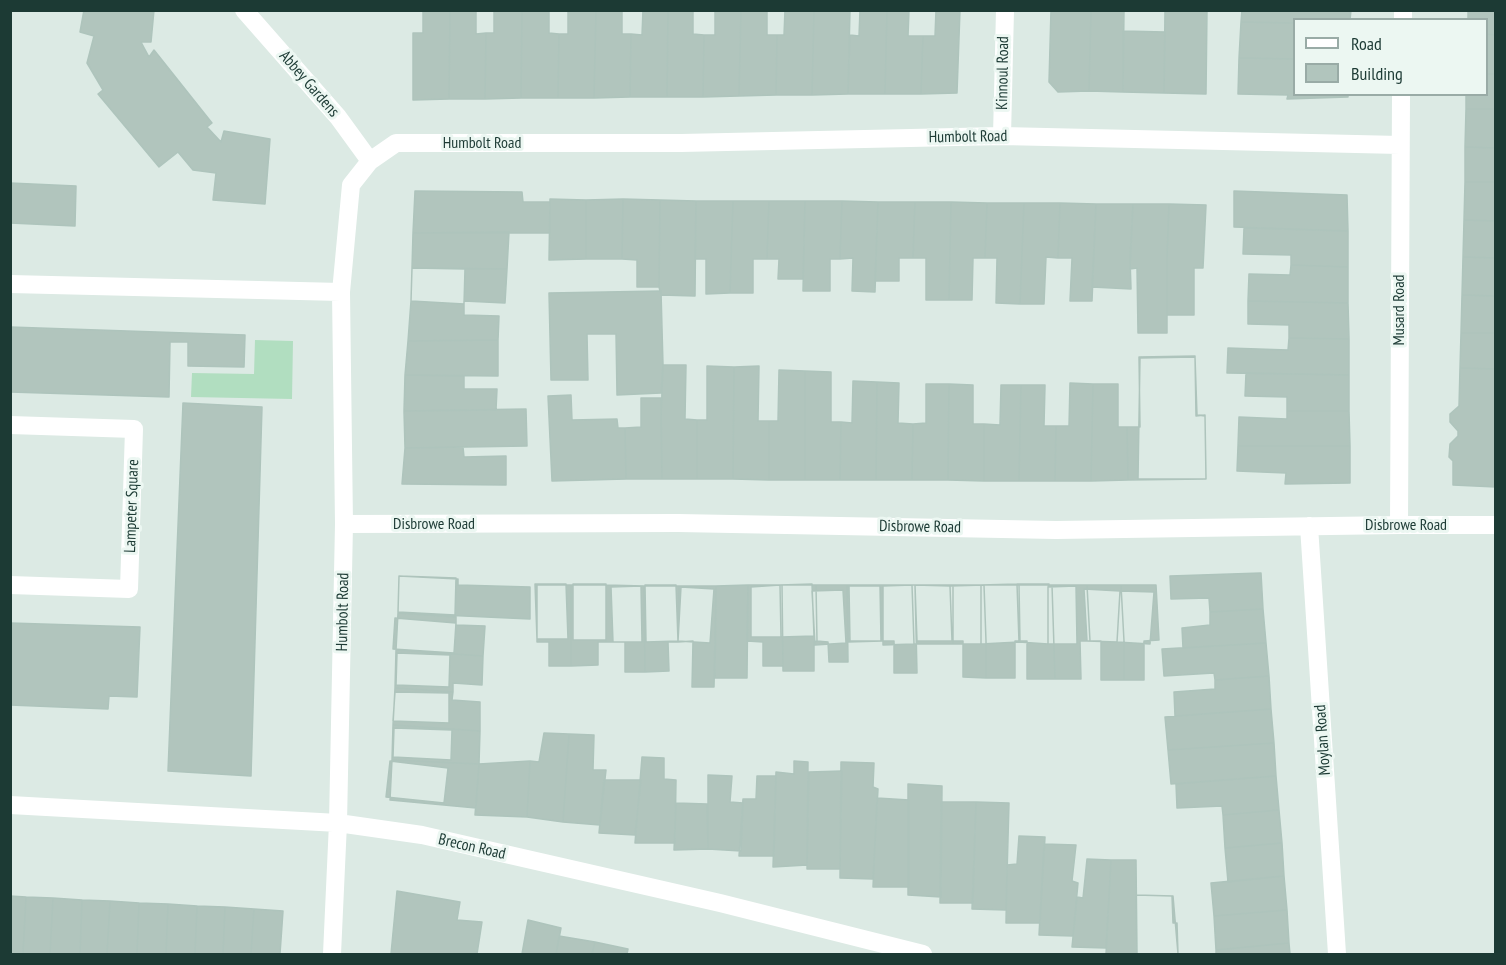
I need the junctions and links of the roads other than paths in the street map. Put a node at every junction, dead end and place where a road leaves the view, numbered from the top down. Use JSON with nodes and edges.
{"nodes":[{"id":1,"x":244,"y":10,"type":"edge"},
{"id":2,"x":1005,"y":10,"type":"edge"},
{"id":3,"x":1401,"y":96,"type":"edge"},
{"id":4,"x":1002,"y":136,"type":"junction"},
{"id":5,"x":1400,"y":145,"type":"junction"},
{"id":6,"x":370,"y":161,"type":"junction"},
{"id":7,"x":10,"y":284,"type":"edge"},
{"id":8,"x":341,"y":292,"type":"junction"},
{"id":9,"x":10,"y":425,"type":"edge"},
{"id":10,"x":344,"y":524,"type":"junction"},
{"id":11,"x":1399,"y":525,"type":"junction"},
{"id":12,"x":1496,"y":525,"type":"edge"},
{"id":13,"x":1309,"y":526,"type":"junction"},
{"id":14,"x":10,"y":585,"type":"edge"},
{"id":15,"x":10,"y":806,"type":"edge"},
{"id":16,"x":338,"y":823,"type":"junction"},
{"id":17,"x":332,"y":954,"type":"edge"},
{"id":18,"x":923,"y":954,"type":"edge"},
{"id":19,"x":1338,"y":954,"type":"edge"}],
"edges":[{"from":1,"to":6,"type":"street","name":"Abbey Gardens"},
{"from":2,"to":4,"type":"street","name":"Kinnoul Road"},
{"from":3,"to":5,"type":"street","name":"Musard Road"},
{"from":4,"to":5,"type":"street","name":"Humbolt Road"},
{"from":4,"to":6,"type":"street","name":"Humbolt Road"},
{"from":5,"to":11,"type":"street","name":"Musard Road"},
{"from":6,"to":8,"type":"street","name":"Humbolt Road"},
{"from":7,"to":8,"type":"street"},
{"from":8,"to":10,"type":"street","name":"Humbolt Road"},
{"from":9,"to":14,"type":"street","name":"Lampeter Square"},
{"from":10,"to":13,"type":"street","name":"Disbrowe Road"},
{"from":10,"to":16,"type":"street","name":"Humbolt Road"},
{"from":11,"to":12,"type":"street","name":"Disbrowe Road"},
{"from":11,"to":13,"type":"street","name":"Disbrowe Road"},
{"from":13,"to":19,"type":"street","name":"Moylan Road"},
{"from":15,"to":16,"type":"street","name":"Brecon Road"},
{"from":16,"to":17,"type":"street","name":"Humbolt Road"},
{"from":16,"to":18,"type":"street","name":"Brecon Road"}]}
